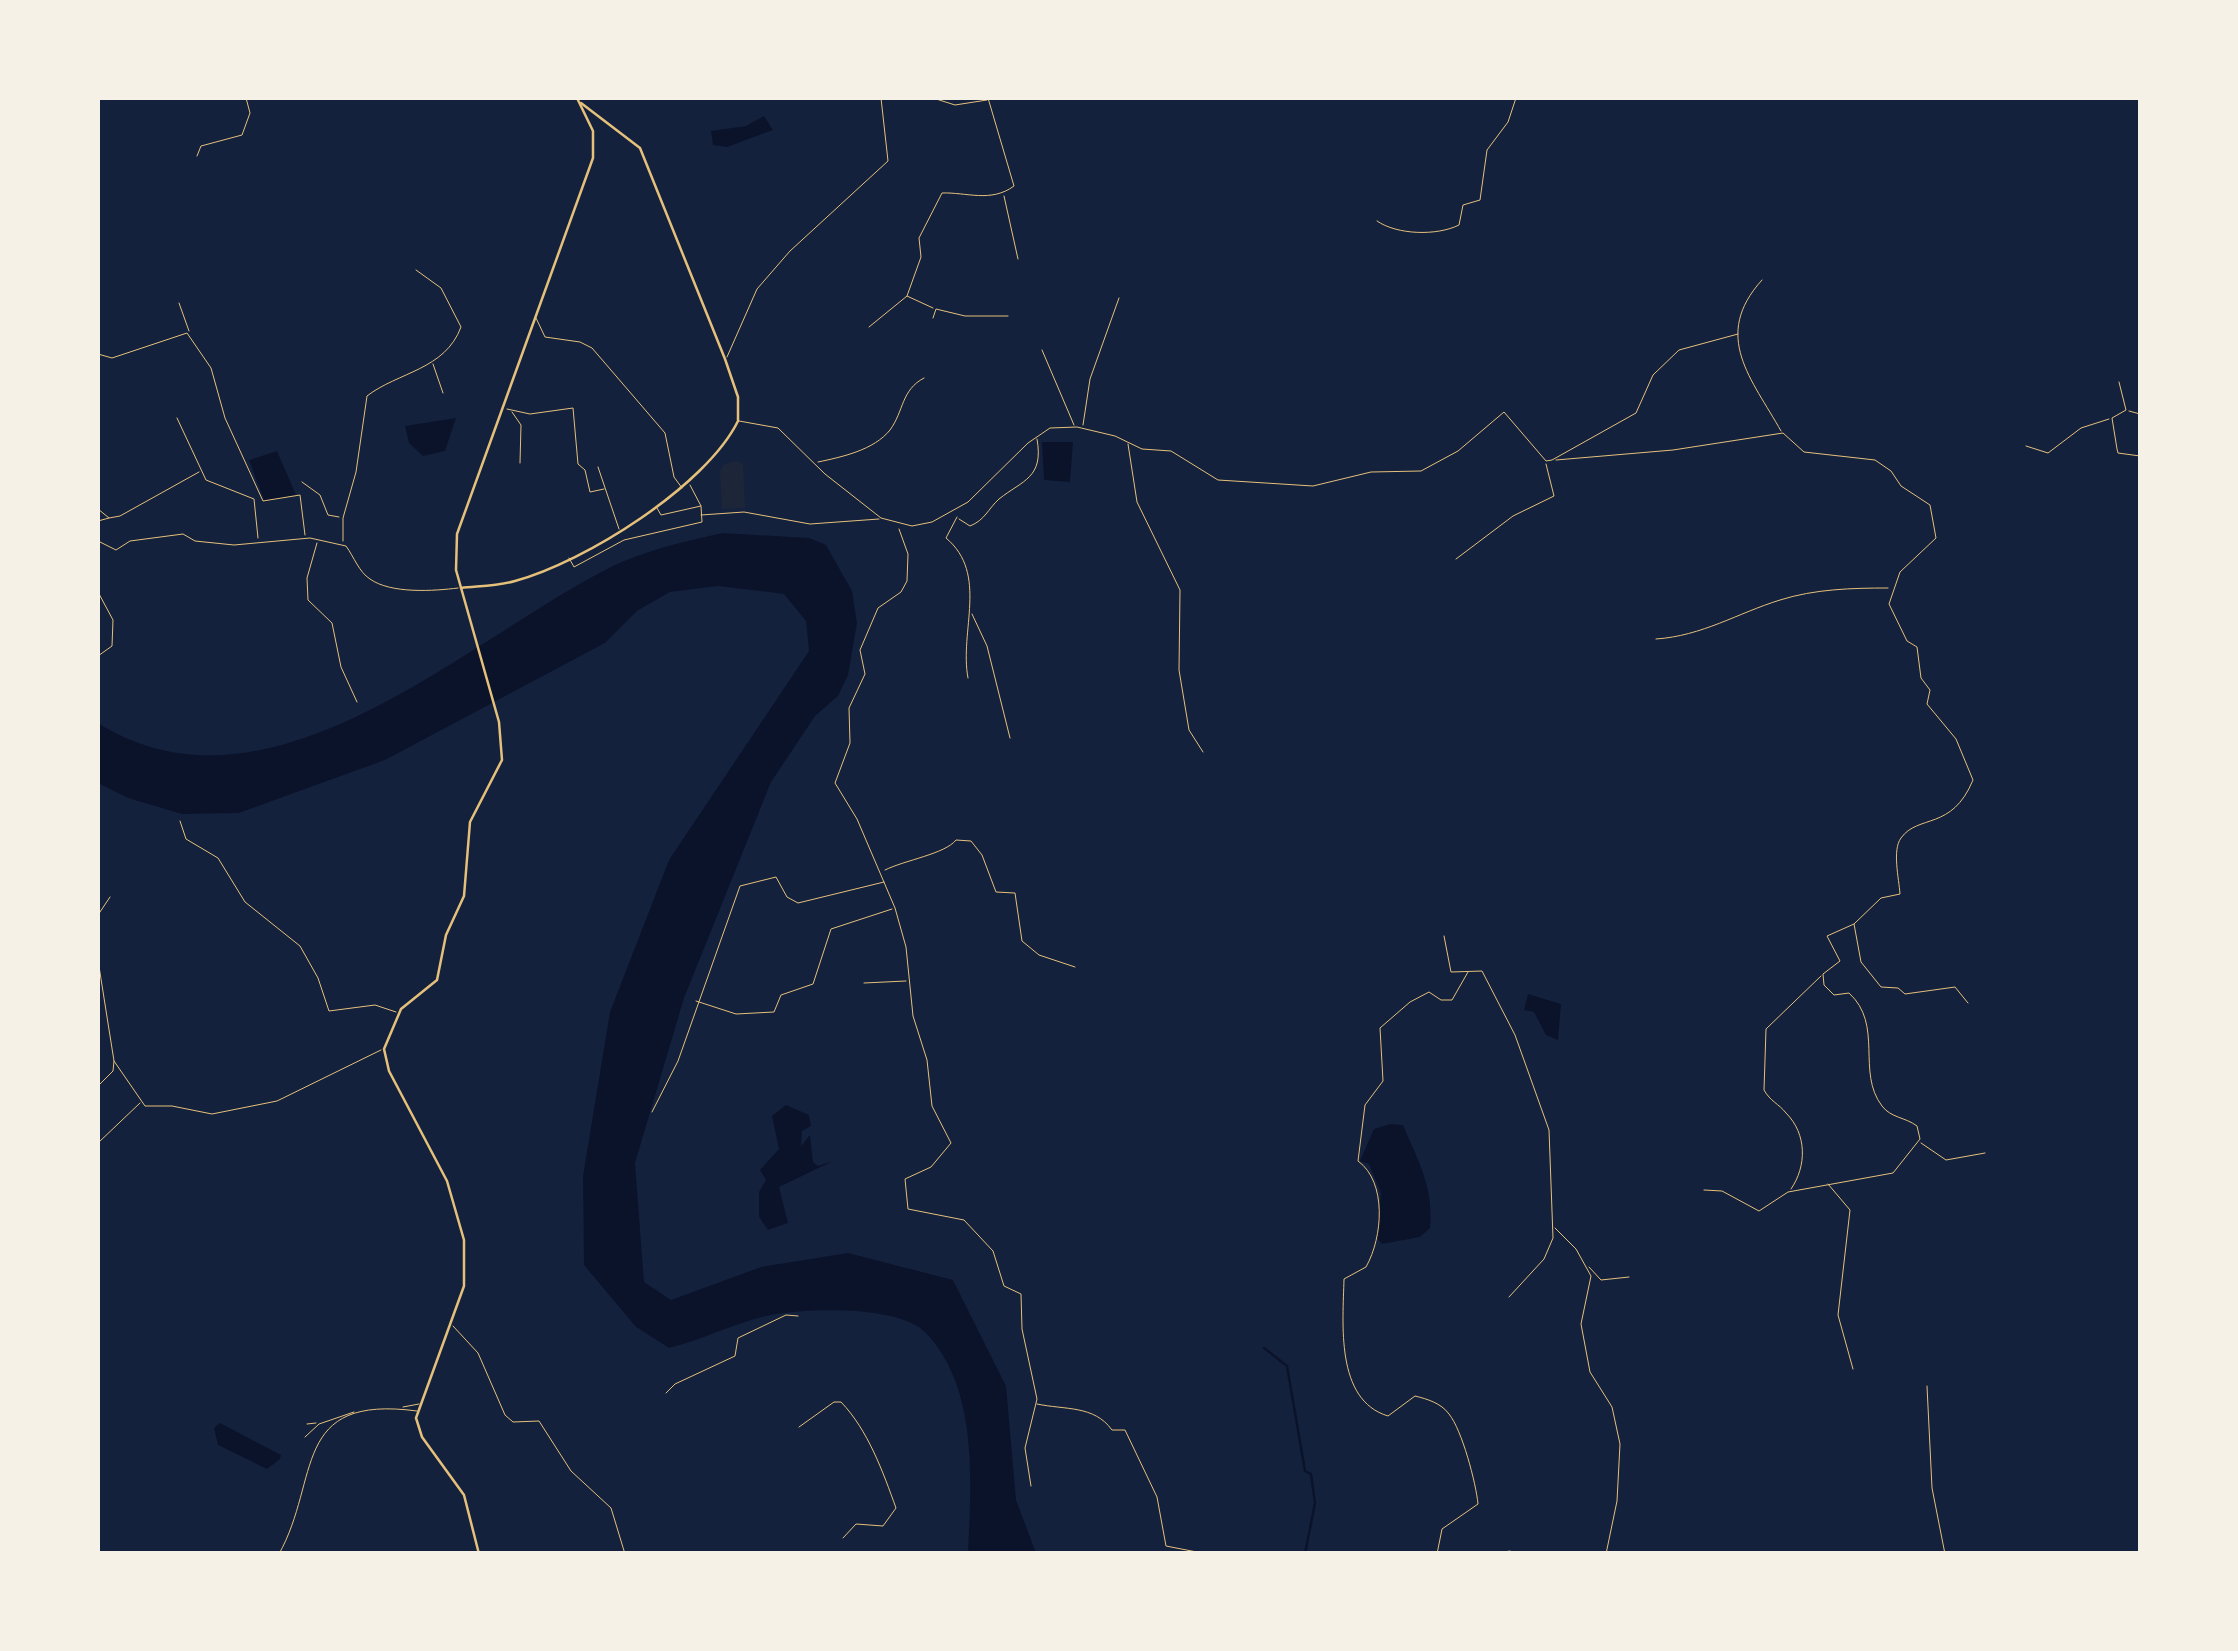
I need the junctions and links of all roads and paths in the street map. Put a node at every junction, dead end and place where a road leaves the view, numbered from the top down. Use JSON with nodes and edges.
{"nodes":[{"id":1,"x":246,"y":98,"type":"edge"},
{"id":2,"x":881,"y":98,"type":"edge"},
{"id":3,"x":933,"y":98,"type":"edge"},
{"id":4,"x":988,"y":98,"type":"edge"},
{"id":5,"x":1516,"y":98,"type":"edge"},
{"id":6,"x":578,"y":100,"type":"edge"},
{"id":7,"x":197,"y":156,"type":"dead end"},
{"id":8,"x":1003,"y":193,"type":"junction"},
{"id":9,"x":1378,"y":221,"type":"dead end"},
{"id":10,"x":1018,"y":259,"type":"dead end"},
{"id":11,"x":416,"y":270,"type":"dead end"},
{"id":12,"x":1762,"y":280,"type":"dead end"},
{"id":13,"x":907,"y":296,"type":"junction"},
{"id":14,"x":1119,"y":298,"type":"dead end"},
{"id":15,"x":179,"y":303,"type":"dead end"},
{"id":16,"x":936,"y":309,"type":"junction"},
{"id":17,"x":1008,"y":316,"type":"dead end"},
{"id":18,"x":534,"y":318,"type":"junction"},
{"id":19,"x":933,"y":318,"type":"dead end"},
{"id":20,"x":869,"y":327,"type":"dead end"},
{"id":21,"x":186,"y":333,"type":"junction"},
{"id":22,"x":1738,"y":334,"type":"junction"},
{"id":23,"x":1042,"y":350,"type":"dead end"},
{"id":24,"x":98,"y":354,"type":"edge"},
{"id":25,"x":726,"y":359,"type":"junction"},
{"id":26,"x":432,"y":361,"type":"junction"},
{"id":27,"x":924,"y":378,"type":"dead end"},
{"id":28,"x":2119,"y":382,"type":"dead end"},
{"id":29,"x":443,"y":393,"type":"dead end"},
{"id":30,"x":506,"y":409,"type":"junction"},
{"id":31,"x":2126,"y":410,"type":"junction"},
{"id":32,"x":2140,"y":414,"type":"edge"},
{"id":33,"x":177,"y":418,"type":"dead end"},
{"id":34,"x":2112,"y":418,"type":"junction"},
{"id":35,"x":738,"y":420,"type":"junction"},
{"id":36,"x":1077,"y":427,"type":"junction"},
{"id":37,"x":1083,"y":428,"type":"junction"},
{"id":38,"x":1782,"y":434,"type":"junction"},
{"id":39,"x":1036,"y":435,"type":"junction"},
{"id":40,"x":1127,"y":440,"type":"junction"},
{"id":41,"x":2026,"y":446,"type":"dead end"},
{"id":42,"x":2140,"y":456,"type":"edge"},
{"id":43,"x":1552,"y":460,"type":"junction"},
{"id":44,"x":1546,"y":461,"type":"junction"},
{"id":45,"x":520,"y":463,"type":"dead end"},
{"id":46,"x":815,"y":463,"type":"junction"},
{"id":47,"x":598,"y":467,"type":"dead end"},
{"id":48,"x":202,"y":471,"type":"junction"},
{"id":49,"x":302,"y":482,"type":"dead end"},
{"id":50,"x":688,"y":482,"type":"junction"},
{"id":51,"x":682,"y":488,"type":"junction"},
{"id":52,"x":604,"y":489,"type":"junction"},
{"id":53,"x":701,"y":506,"type":"junction"},
{"id":54,"x":961,"y":507,"type":"junction"},
{"id":55,"x":657,"y":508,"type":"junction"},
{"id":56,"x":98,"y":509,"type":"edge"},
{"id":57,"x":702,"y":515,"type":"junction"},
{"id":58,"x":956,"y":517,"type":"junction"},
{"id":59,"x":109,"y":518,"type":"junction"},
{"id":60,"x":342,"y":518,"type":"junction"},
{"id":61,"x":882,"y":518,"type":"junction"},
{"id":62,"x":98,"y":521,"type":"edge"},
{"id":63,"x":897,"y":526,"type":"junction"},
{"id":64,"x":620,"y":529,"type":"junction"},
{"id":65,"x":306,"y":538,"type":"junction"},
{"id":66,"x":318,"y":539,"type":"junction"},
{"id":67,"x":98,"y":541,"type":"edge"},
{"id":68,"x":258,"y":541,"type":"junction"},
{"id":69,"x":344,"y":545,"type":"junction"},
{"id":70,"x":568,"y":558,"type":"junction"},
{"id":71,"x":1456,"y":559,"type":"dead end"},
{"id":72,"x":462,"y":588,"type":"junction"},
{"id":73,"x":1892,"y":588,"type":"junction"},
{"id":74,"x":98,"y":592,"type":"edge"},
{"id":75,"x":971,"y":610,"type":"junction"},
{"id":76,"x":1656,"y":638,"type":"dead end"},
{"id":77,"x":98,"y":656,"type":"edge"},
{"id":78,"x":968,"y":678,"type":"dead end"},
{"id":79,"x":357,"y":702,"type":"dead end"},
{"id":80,"x":1010,"y":738,"type":"dead end"},
{"id":81,"x":1204,"y":752,"type":"dead end"},
{"id":82,"x":180,"y":822,"type":"dead end"},
{"id":83,"x":882,"y":871,"type":"junction"},
{"id":84,"x":885,"y":881,"type":"junction"},
{"id":85,"x":110,"y":897,"type":"dead end"},
{"id":86,"x":895,"y":908,"type":"junction"},
{"id":87,"x":98,"y":915,"type":"edge"},
{"id":88,"x":1854,"y":924,"type":"junction"},
{"id":89,"x":1444,"y":936,"type":"dead end"},
{"id":90,"x":98,"y":960,"type":"edge"},
{"id":91,"x":1076,"y":966,"type":"dead end"},
{"id":92,"x":1468,"y":972,"type":"junction"},
{"id":93,"x":1823,"y":974,"type":"junction"},
{"id":94,"x":910,"y":980,"type":"junction"},
{"id":95,"x":864,"y":982,"type":"dead end"},
{"id":96,"x":696,"y":1001,"type":"junction"},
{"id":97,"x":1968,"y":1003,"type":"dead end"},
{"id":98,"x":399,"y":1013,"type":"junction"},
{"id":99,"x":384,"y":1049,"type":"junction"},
{"id":100,"x":114,"y":1061,"type":"junction"},
{"id":101,"x":98,"y":1086,"type":"edge"},
{"id":102,"x":142,"y":1101,"type":"junction"},
{"id":103,"x":652,"y":1112,"type":"dead end"},
{"id":104,"x":1918,"y":1142,"type":"junction"},
{"id":105,"x":98,"y":1143,"type":"edge"},
{"id":106,"x":1985,"y":1153,"type":"dead end"},
{"id":107,"x":1825,"y":1182,"type":"junction"},
{"id":108,"x":1704,"y":1190,"type":"dead end"},
{"id":109,"x":1788,"y":1192,"type":"junction"},
{"id":110,"x":1552,"y":1226,"type":"junction"},
{"id":111,"x":1587,"y":1264,"type":"junction"},
{"id":112,"x":1628,"y":1277,"type":"dead end"},
{"id":113,"x":1509,"y":1297,"type":"dead end"},
{"id":114,"x":798,"y":1316,"type":"dead end"},
{"id":115,"x":450,"y":1324,"type":"junction"},
{"id":116,"x":1852,"y":1369,"type":"dead end"},
{"id":117,"x":1928,"y":1386,"type":"dead end"},
{"id":118,"x":666,"y":1393,"type":"dead end"},
{"id":119,"x":1034,"y":1403,"type":"junction"},
{"id":120,"x":419,"y":1404,"type":"junction"},
{"id":121,"x":400,"y":1408,"type":"junction"},
{"id":122,"x":417,"y":1410,"type":"junction"},
{"id":123,"x":358,"y":1412,"type":"junction"},
{"id":124,"x":307,"y":1424,"type":"dead end"},
{"id":125,"x":319,"y":1424,"type":"junction"},
{"id":126,"x":799,"y":1427,"type":"dead end"},
{"id":127,"x":306,"y":1437,"type":"dead end"},
{"id":128,"x":1031,"y":1486,"type":"dead end"},
{"id":129,"x":842,"y":1538,"type":"dead end"},
{"id":130,"x":1510,"y":1551,"type":"dead end"},
{"id":131,"x":279,"y":1554,"type":"edge"},
{"id":132,"x":478,"y":1554,"type":"edge"},
{"id":133,"x":625,"y":1554,"type":"edge"},
{"id":134,"x":1207,"y":1554,"type":"edge"},
{"id":135,"x":1437,"y":1554,"type":"edge"},
{"id":136,"x":1492,"y":1554,"type":"edge"},
{"id":137,"x":1606,"y":1554,"type":"edge"},
{"id":138,"x":1945,"y":1554,"type":"edge"}],
"edges":[{"from":1,"to":7,"type":"street"},
{"from":2,"to":25,"type":"street"},
{"from":3,"to":4,"type":"street"},
{"from":4,"to":8,"type":"street"},
{"from":5,"to":9,"type":"street"},
{"from":6,"to":18,"type":"main road"},
{"from":6,"to":25,"type":"main road"},
{"from":8,"to":10,"type":"street"},
{"from":8,"to":13,"type":"street"},
{"from":11,"to":26,"type":"street"},
{"from":12,"to":22,"type":"street"},
{"from":13,"to":16,"type":"street"},
{"from":13,"to":20,"type":"street"},
{"from":14,"to":37,"type":"street"},
{"from":15,"to":21,"type":"street"},
{"from":16,"to":17,"type":"street"},
{"from":16,"to":19,"type":"street"},
{"from":18,"to":30,"type":"main road"},
{"from":18,"to":51,"type":"street"},
{"from":21,"to":24,"type":"street"},
{"from":21,"to":65,"type":"street"},
{"from":22,"to":38,"type":"street"},
{"from":22,"to":43,"type":"street"},
{"from":23,"to":36,"type":"street"},
{"from":25,"to":35,"type":"main road"},
{"from":26,"to":29,"type":"street"},
{"from":26,"to":60,"type":"street"},
{"from":27,"to":46,"type":"street"},
{"from":28,"to":31,"type":"street"},
{"from":30,"to":45,"type":"street"},
{"from":30,"to":52,"type":"street"},
{"from":30,"to":72,"type":"main road"},
{"from":31,"to":32,"type":"street"},
{"from":31,"to":34,"type":"street"},
{"from":33,"to":48,"type":"street"},
{"from":34,"to":41,"type":"street"},
{"from":34,"to":42,"type":"street"},
{"from":35,"to":46,"type":"street"},
{"from":35,"to":50,"type":"main road"},
{"from":36,"to":37,"type":"street"},
{"from":36,"to":39,"type":"street"},
{"from":37,"to":40,"type":"street"},
{"from":38,"to":43,"type":"street"},
{"from":38,"to":73,"type":"street"},
{"from":39,"to":54,"type":"street"},
{"from":39,"to":58,"type":"street"},
{"from":40,"to":44,"type":"street"},
{"from":40,"to":81,"type":"street"},
{"from":43,"to":44,"type":"street"},
{"from":44,"to":71,"type":"street"},
{"from":46,"to":61,"type":"street"},
{"from":47,"to":52,"type":"street"},
{"from":48,"to":59,"type":"street"},
{"from":48,"to":68,"type":"street"},
{"from":49,"to":60,"type":"street"},
{"from":50,"to":51,"type":"main road"},
{"from":50,"to":53,"type":"street"},
{"from":51,"to":55,"type":"main road"},
{"from":52,"to":64,"type":"street"},
{"from":53,"to":55,"type":"street"},
{"from":53,"to":57,"type":"street"},
{"from":54,"to":58,"type":"street"},
{"from":54,"to":63,"type":"street"},
{"from":55,"to":64,"type":"main road"},
{"from":56,"to":59,"type":"street"},
{"from":57,"to":61,"type":"street"},
{"from":57,"to":70,"type":"street"},
{"from":58,"to":75,"type":"street"},
{"from":59,"to":62,"type":"street"},
{"from":60,"to":69,"type":"street"},
{"from":61,"to":63,"type":"street"},
{"from":63,"to":83,"type":"street"},
{"from":64,"to":70,"type":"main road"},
{"from":65,"to":66,"type":"street"},
{"from":65,"to":68,"type":"street"},
{"from":66,"to":69,"type":"street"},
{"from":66,"to":79,"type":"street"},
{"from":67,"to":68,"type":"street"},
{"from":69,"to":72,"type":"street"},
{"from":70,"to":72,"type":"main road"},
{"from":72,"to":98,"type":"main road"},
{"from":73,"to":76,"type":"street"},
{"from":73,"to":88,"type":"street"},
{"from":74,"to":77,"type":"street"},
{"from":75,"to":78,"type":"street"},
{"from":75,"to":80,"type":"street"},
{"from":82,"to":98,"type":"street"},
{"from":83,"to":84,"type":"street"},
{"from":83,"to":91,"type":"street"},
{"from":84,"to":86,"type":"street"},
{"from":84,"to":96,"type":"street"},
{"from":85,"to":87,"type":"street"},
{"from":86,"to":94,"type":"street"},
{"from":86,"to":96,"type":"street"},
{"from":88,"to":93,"type":"street"},
{"from":88,"to":97,"type":"street"},
{"from":89,"to":92,"type":"street"},
{"from":90,"to":100,"type":"street"},
{"from":92,"to":110,"type":"street"},
{"from":92,"to":135,"type":"street"},
{"from":93,"to":104,"type":"street"},
{"from":93,"to":109,"type":"street"},
{"from":94,"to":95,"type":"street"},
{"from":94,"to":119,"type":"street"},
{"from":96,"to":103,"type":"street"},
{"from":98,"to":99,"type":"main road"},
{"from":99,"to":102,"type":"street"},
{"from":99,"to":115,"type":"main road"},
{"from":100,"to":101,"type":"street"},
{"from":100,"to":102,"type":"street"},
{"from":102,"to":105,"type":"street"},
{"from":104,"to":106,"type":"street"},
{"from":104,"to":107,"type":"street"},
{"from":107,"to":109,"type":"street"},
{"from":107,"to":116,"type":"street"},
{"from":108,"to":109,"type":"street"},
{"from":110,"to":111,"type":"street"},
{"from":110,"to":113,"type":"street"},
{"from":111,"to":112,"type":"street"},
{"from":111,"to":137,"type":"street"},
{"from":114,"to":118,"type":"street"},
{"from":115,"to":120,"type":"main road"},
{"from":115,"to":133,"type":"street"},
{"from":117,"to":138,"type":"street"},
{"from":119,"to":128,"type":"street"},
{"from":119,"to":134,"type":"street"},
{"from":120,"to":121,"type":"street"},
{"from":120,"to":122,"type":"main road"},
{"from":121,"to":122,"type":"street"},
{"from":121,"to":123,"type":"street"},
{"from":122,"to":132,"type":"main road"},
{"from":123,"to":125,"type":"street"},
{"from":123,"to":131,"type":"street"},
{"from":124,"to":125,"type":"street"},
{"from":125,"to":127,"type":"street"},
{"from":126,"to":129,"type":"street"},
{"from":130,"to":136,"type":"street"}]}
